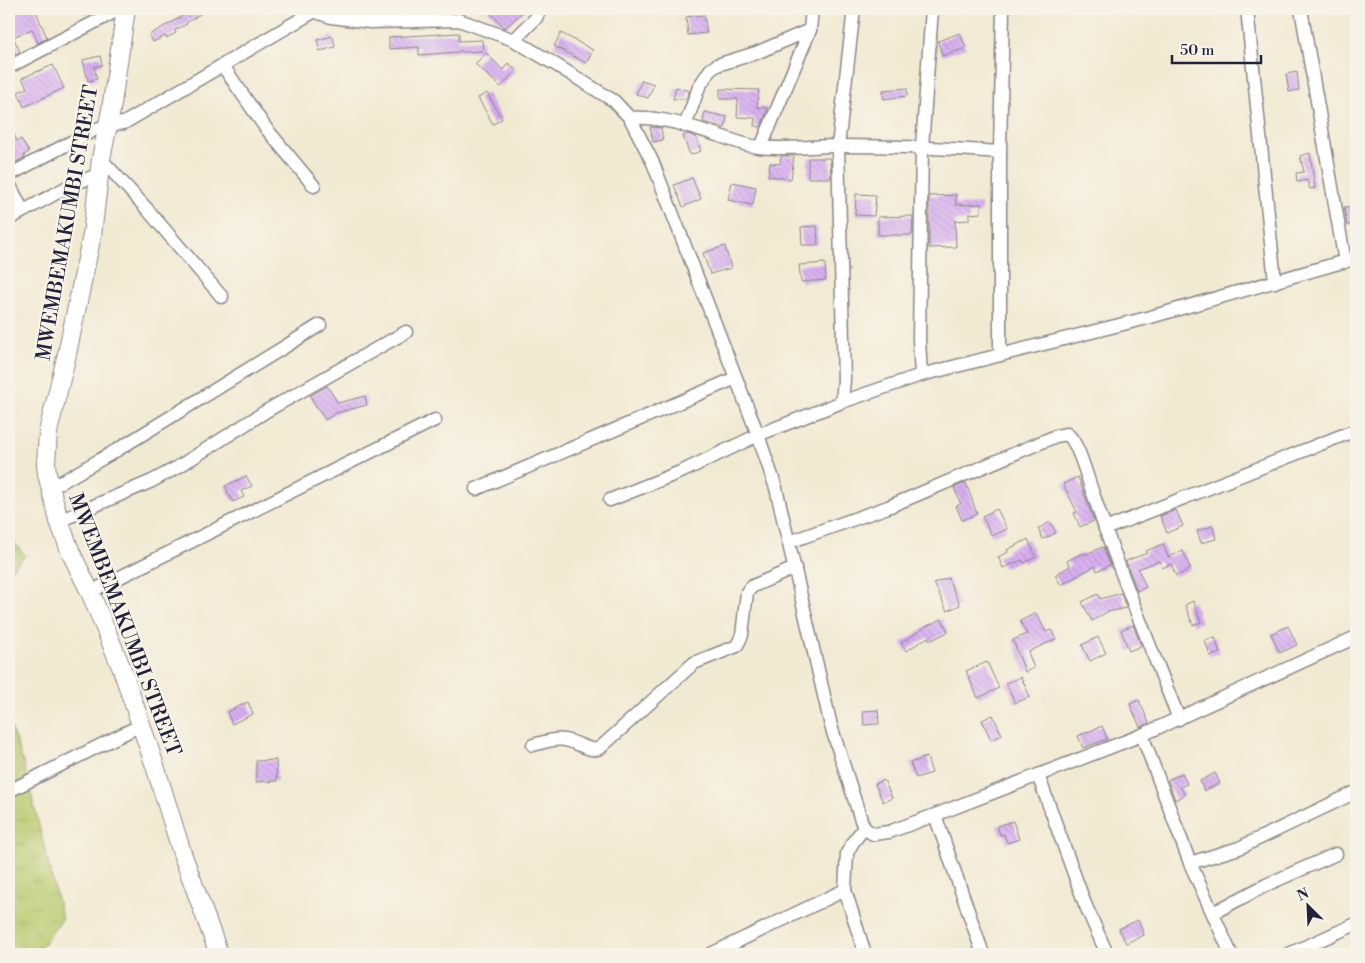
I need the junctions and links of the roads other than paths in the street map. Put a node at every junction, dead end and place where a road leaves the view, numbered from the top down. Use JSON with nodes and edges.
{"nodes":[{"id":1,"x":120,"y":9,"type":"edge"},
{"id":2,"x":126,"y":9,"type":"edge"},
{"id":3,"x":540,"y":9,"type":"edge"},
{"id":4,"x":812,"y":9,"type":"edge"},
{"id":5,"x":854,"y":9,"type":"edge"},
{"id":6,"x":932,"y":9,"type":"edge"},
{"id":7,"x":1003,"y":9,"type":"edge"},
{"id":8,"x":1247,"y":9,"type":"edge"},
{"id":9,"x":1301,"y":9,"type":"edge"},
{"id":10,"x":310,"y":10,"type":"edge"},
{"id":11,"x":456,"y":14,"type":"edge"},
{"id":12,"x":810,"y":30,"type":"junction"},
{"id":13,"x":514,"y":40,"type":"junction"},
{"id":14,"x":223,"y":66,"type":"junction"},
{"id":15,"x":9,"y":67,"type":"edge"},
{"id":16,"x":630,"y":118,"type":"junction"},
{"id":17,"x":107,"y":125,"type":"junction"},
{"id":18,"x":685,"y":126,"type":"junction"},
{"id":19,"x":838,"y":146,"type":"junction"},
{"id":20,"x":922,"y":146,"type":"junction"},
{"id":21,"x":761,"y":147,"type":"junction"},
{"id":22,"x":1000,"y":152,"type":"junction"},
{"id":23,"x":100,"y":166,"type":"junction"},
{"id":24,"x":9,"y":175,"type":"edge"},
{"id":25,"x":9,"y":184,"type":"edge"},
{"id":26,"x":314,"y":186,"type":"dead end"},
{"id":27,"x":23,"y":211,"type":"junction"},
{"id":28,"x":9,"y":220,"type":"edge"},
{"id":29,"x":1351,"y":260,"type":"edge"},
{"id":30,"x":1275,"y":282,"type":"junction"},
{"id":31,"x":222,"y":297,"type":"dead end"},
{"id":32,"x":320,"y":325,"type":"dead end"},
{"id":33,"x":406,"y":332,"type":"dead end"},
{"id":34,"x":1000,"y":355,"type":"junction"},
{"id":35,"x":921,"y":375,"type":"junction"},
{"id":36,"x":736,"y":378,"type":"junction"},
{"id":37,"x":842,"y":402,"type":"junction"},
{"id":38,"x":435,"y":420,"type":"dead end"},
{"id":39,"x":1356,"y":430,"type":"edge"},
{"id":40,"x":758,"y":435,"type":"junction"},
{"id":41,"x":51,"y":488,"type":"junction"},
{"id":42,"x":476,"y":489,"type":"dead end"},
{"id":43,"x":610,"y":500,"type":"dead end"},
{"id":44,"x":59,"y":521,"type":"junction"},
{"id":45,"x":1105,"y":529,"type":"junction"},
{"id":46,"x":789,"y":542,"type":"junction"},
{"id":47,"x":795,"y":568,"type":"junction"},
{"id":48,"x":90,"y":592,"type":"junction"},
{"id":49,"x":1356,"y":637,"type":"edge"},
{"id":50,"x":1179,"y":719,"type":"junction"},
{"id":51,"x":141,"y":725,"type":"junction"},
{"id":52,"x":1142,"y":735,"type":"junction"},
{"id":53,"x":533,"y":745,"type":"dead end"},
{"id":54,"x":1038,"y":775,"type":"junction"},
{"id":55,"x":9,"y":791,"type":"edge"},
{"id":56,"x":1356,"y":792,"type":"edge"},
{"id":57,"x":935,"y":815,"type":"junction"},
{"id":58,"x":864,"y":828,"type":"junction"},
{"id":59,"x":1336,"y":854,"type":"dead end"},
{"id":60,"x":1190,"y":863,"type":"junction"},
{"id":61,"x":845,"y":890,"type":"junction"},
{"id":62,"x":1213,"y":913,"type":"junction"},
{"id":63,"x":1356,"y":924,"type":"edge"},
{"id":64,"x":219,"y":954,"type":"edge"},
{"id":65,"x":711,"y":954,"type":"edge"},
{"id":66,"x":865,"y":954,"type":"edge"},
{"id":67,"x":983,"y":954,"type":"edge"},
{"id":68,"x":1106,"y":954,"type":"edge"},
{"id":69,"x":1231,"y":954,"type":"edge"},
{"id":70,"x":1289,"y":954,"type":"edge"}],
"edges":[{"from":1,"to":15,"type":"street"},
{"from":2,"to":17,"type":"street","name":"MWEMBEMAKUMBI STREET"},
{"from":3,"to":13,"type":"street"},
{"from":4,"to":12,"type":"street"},
{"from":5,"to":19,"type":"street"},
{"from":6,"to":20,"type":"street"},
{"from":7,"to":22,"type":"street"},
{"from":8,"to":30,"type":"street"},
{"from":9,"to":29,"type":"street"},
{"from":10,"to":11,"type":"street"},
{"from":10,"to":14,"type":"street"},
{"from":11,"to":13,"type":"street"},
{"from":12,"to":18,"type":"street"},
{"from":12,"to":21,"type":"street"},
{"from":13,"to":16,"type":"street"},
{"from":14,"to":17,"type":"street"},
{"from":14,"to":26,"type":"street"},
{"from":16,"to":18,"type":"street"},
{"from":16,"to":36,"type":"street"},
{"from":17,"to":23,"type":"street","name":"MWEMBEMAKUMBI STREET"},
{"from":17,"to":24,"type":"street"},
{"from":18,"to":21,"type":"street"},
{"from":19,"to":20,"type":"street"},
{"from":19,"to":21,"type":"street"},
{"from":19,"to":37,"type":"street"},
{"from":20,"to":22,"type":"street"},
{"from":20,"to":35,"type":"street"},
{"from":22,"to":34,"type":"street"},
{"from":23,"to":27,"type":"street"},
{"from":23,"to":31,"type":"street"},
{"from":23,"to":41,"type":"street","name":"MWEMBEMAKUMBI STREET"},
{"from":25,"to":27,"type":"street"},
{"from":27,"to":28,"type":"street"},
{"from":29,"to":30,"type":"street"},
{"from":30,"to":34,"type":"street"},
{"from":32,"to":41,"type":"street"},
{"from":33,"to":44,"type":"street"},
{"from":34,"to":35,"type":"street"},
{"from":35,"to":37,"type":"street"},
{"from":36,"to":40,"type":"street"},
{"from":36,"to":42,"type":"street"},
{"from":37,"to":40,"type":"street"},
{"from":38,"to":48,"type":"street"},
{"from":39,"to":45,"type":"street"},
{"from":40,"to":43,"type":"street"},
{"from":40,"to":46,"type":"street"},
{"from":41,"to":44,"type":"street","name":"MWEMBEMAKUMBI STREET"},
{"from":44,"to":48,"type":"street","name":"MWEMBEMAKUMBI STREET"},
{"from":45,"to":46,"type":"street"},
{"from":45,"to":50,"type":"street"},
{"from":46,"to":47,"type":"street"},
{"from":47,"to":53,"type":"street"},
{"from":47,"to":58,"type":"street"},
{"from":48,"to":51,"type":"street","name":"MWEMBEMAKUMBI STREET"},
{"from":49,"to":50,"type":"street"},
{"from":50,"to":52,"type":"street"},
{"from":51,"to":55,"type":"street"},
{"from":51,"to":64,"type":"street","name":"MWEMBEMAKUMBI STREET"},
{"from":52,"to":54,"type":"street"},
{"from":52,"to":60,"type":"street"},
{"from":54,"to":57,"type":"street"},
{"from":54,"to":68,"type":"street"},
{"from":56,"to":60,"type":"street"},
{"from":57,"to":58,"type":"street"},
{"from":57,"to":67,"type":"street"},
{"from":58,"to":61,"type":"street"},
{"from":59,"to":62,"type":"street"},
{"from":60,"to":62,"type":"street"},
{"from":61,"to":65,"type":"street"},
{"from":61,"to":66,"type":"street"},
{"from":62,"to":69,"type":"street"},
{"from":63,"to":70,"type":"street"}]}
